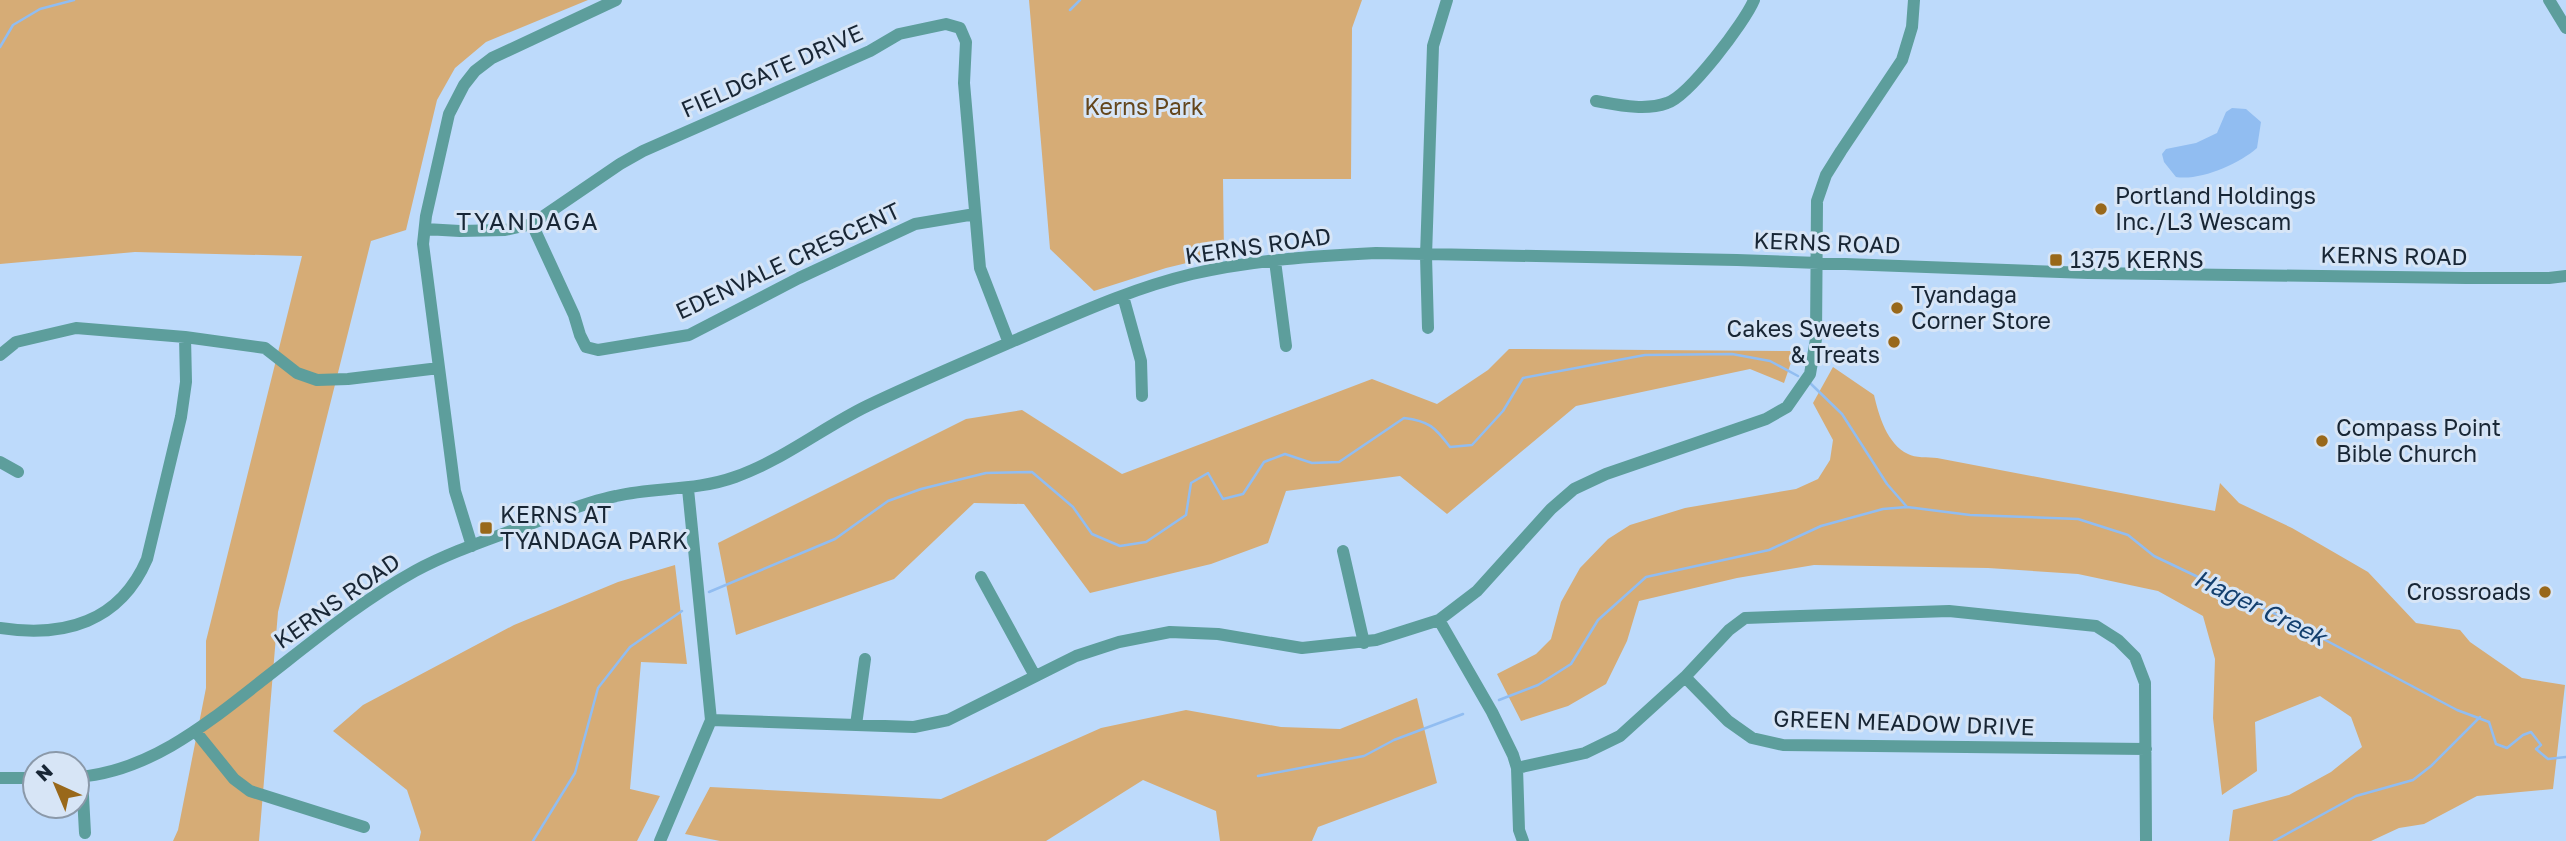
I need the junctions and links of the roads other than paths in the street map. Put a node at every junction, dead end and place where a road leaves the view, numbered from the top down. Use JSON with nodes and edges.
{"nodes":[{"id":1,"x":616,"y":0,"type":"edge"},
{"id":2,"x":1447,"y":0,"type":"edge"},
{"id":3,"x":1755,"y":0,"type":"edge"},
{"id":4,"x":1914,"y":0,"type":"edge"},
{"id":5,"x":2549,"y":0,"type":"edge"},
{"id":6,"x":2566,"y":29,"type":"edge"},
{"id":7,"x":1596,"y":101,"type":"dead end"},
{"id":8,"x":975,"y":214,"type":"junction"},
{"id":9,"x":532,"y":224,"type":"junction"},
{"id":10,"x":425,"y":229,"type":"junction"},
{"id":11,"x":1426,"y":256,"type":"junction"},
{"id":12,"x":1275,"y":261,"type":"junction"},
{"id":13,"x":1816,"y":263,"type":"junction"},
{"id":14,"x":2566,"y":276,"type":"edge"},
{"id":15,"x":1123,"y":296,"type":"junction"},
{"id":16,"x":1428,"y":328,"type":"dead end"},
{"id":17,"x":185,"y":337,"type":"junction"},
{"id":18,"x":1009,"y":344,"type":"junction"},
{"id":19,"x":1286,"y":346,"type":"dead end"},
{"id":20,"x":0,"y":355,"type":"edge"},
{"id":21,"x":439,"y":368,"type":"junction"},
{"id":22,"x":1142,"y":396,"type":"dead end"},
{"id":23,"x":0,"y":462,"type":"edge"},
{"id":24,"x":18,"y":471,"type":"dead end"},
{"id":25,"x":688,"y":489,"type":"junction"},
{"id":26,"x":472,"y":546,"type":"junction"},
{"id":27,"x":1343,"y":551,"type":"dead end"},
{"id":28,"x":981,"y":577,"type":"dead end"},
{"id":29,"x":1439,"y":620,"type":"junction"},
{"id":30,"x":0,"y":628,"type":"edge"},
{"id":31,"x":1364,"y":643,"type":"junction"},
{"id":32,"x":865,"y":659,"type":"dead end"},
{"id":33,"x":1035,"y":676,"type":"junction"},
{"id":34,"x":1685,"y":677,"type":"junction"},
{"id":35,"x":711,"y":720,"type":"junction"},
{"id":36,"x":856,"y":725,"type":"junction"},
{"id":37,"x":196,"y":732,"type":"junction"},
{"id":38,"x":2146,"y":749,"type":"junction"},
{"id":39,"x":1517,"y":768,"type":"junction"},
{"id":40,"x":91,"y":775,"type":"edge"},
{"id":41,"x":0,"y":778,"type":"edge"},
{"id":42,"x":21,"y":778,"type":"edge"},
{"id":43,"x":84,"y":820,"type":"edge"},
{"id":44,"x":364,"y":827,"type":"dead end"},
{"id":45,"x":85,"y":833,"type":"dead end"},
{"id":46,"x":660,"y":841,"type":"edge"},
{"id":47,"x":1523,"y":841,"type":"edge"},
{"id":48,"x":2146,"y":841,"type":"edge"}],
"edges":[{"from":1,"to":10,"type":"street"},
{"from":2,"to":11,"type":"street"},
{"from":3,"to":7,"type":"street"},
{"from":4,"to":13,"type":"street"},
{"from":5,"to":6,"type":"street"},
{"from":8,"to":9,"type":"street","name":"EDENVALE CRESCENT"},
{"from":8,"to":9,"type":"street","name":"FIELDGATE DRIVE"},
{"from":8,"to":18,"type":"street","name":"FIELDGATE DRIVE"},
{"from":9,"to":10,"type":"street","name":"FIELDGATE DRIVE"},
{"from":10,"to":21,"type":"street"},
{"from":11,"to":12,"type":"street","name":"KERNS ROAD"},
{"from":11,"to":13,"type":"street","name":"KERNS ROAD"},
{"from":11,"to":16,"type":"street"},
{"from":12,"to":15,"type":"street","name":"KERNS ROAD"},
{"from":12,"to":19,"type":"street"},
{"from":13,"to":14,"type":"street","name":"KERNS ROAD"},
{"from":13,"to":29,"type":"street"},
{"from":15,"to":18,"type":"street","name":"KERNS ROAD"},
{"from":15,"to":22,"type":"street"},
{"from":17,"to":20,"type":"street"},
{"from":17,"to":21,"type":"street"},
{"from":17,"to":30,"type":"street"},
{"from":18,"to":25,"type":"street","name":"KERNS ROAD"},
{"from":21,"to":26,"type":"street"},
{"from":23,"to":24,"type":"street"},
{"from":25,"to":26,"type":"street","name":"KERNS ROAD"},
{"from":25,"to":35,"type":"street"},
{"from":26,"to":37,"type":"street","name":"KERNS ROAD"},
{"from":27,"to":31,"type":"street"},
{"from":28,"to":33,"type":"street"},
{"from":29,"to":31,"type":"street"},
{"from":29,"to":39,"type":"street"},
{"from":31,"to":33,"type":"street"},
{"from":32,"to":36,"type":"street"},
{"from":33,"to":36,"type":"street"},
{"from":34,"to":38,"type":"street","name":"GREEN MEADOW DRIVE"},
{"from":34,"to":38,"type":"street"},
{"from":34,"to":39,"type":"street"},
{"from":35,"to":36,"type":"street"},
{"from":35,"to":46,"type":"street"},
{"from":37,"to":40,"type":"street","name":"KERNS ROAD"},
{"from":37,"to":44,"type":"street"},
{"from":38,"to":48,"type":"street"},
{"from":39,"to":47,"type":"street"},
{"from":41,"to":42,"type":"street"},
{"from":43,"to":45,"type":"street"}]}
